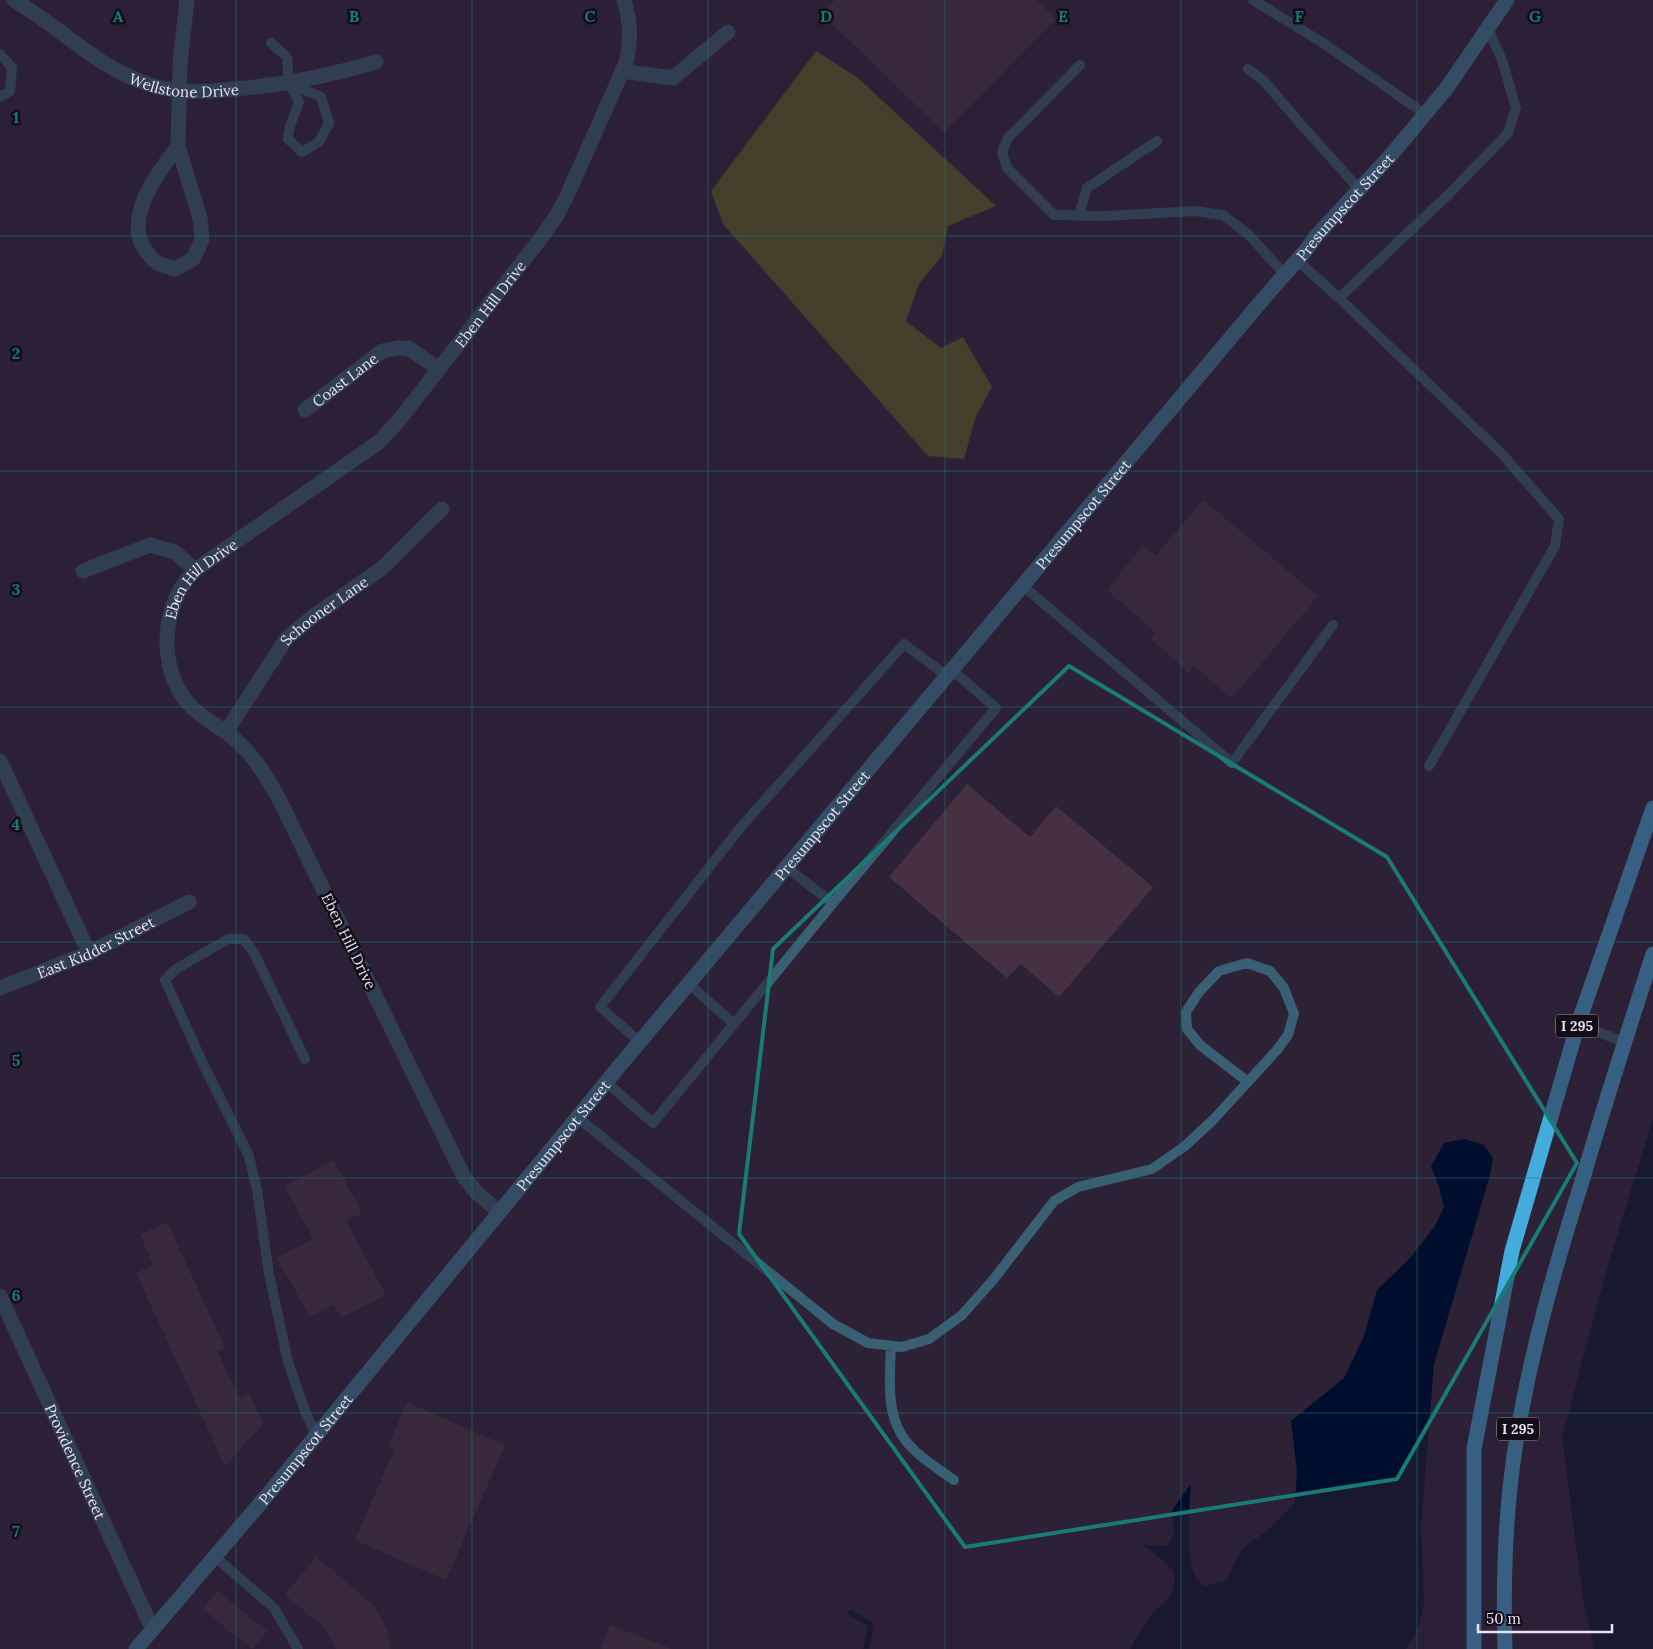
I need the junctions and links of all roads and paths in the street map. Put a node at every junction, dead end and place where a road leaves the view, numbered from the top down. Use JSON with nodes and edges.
{"nodes":[{"id":1,"x":14,"y":0,"type":"edge"},
{"id":2,"x":188,"y":0,"type":"edge"},
{"id":3,"x":624,"y":0,"type":"edge"},
{"id":4,"x":1253,"y":0,"type":"edge"},
{"id":5,"x":1507,"y":0,"type":"edge"},
{"id":6,"x":1488,"y":29,"type":"junction"},
{"id":7,"x":728,"y":32,"type":"dead end"},
{"id":8,"x":271,"y":43,"type":"dead end"},
{"id":9,"x":0,"y":54,"type":"edge"},
{"id":10,"x":376,"y":62,"type":"dead end"},
{"id":11,"x":1080,"y":65,"type":"dead end"},
{"id":12,"x":1248,"y":69,"type":"dead end"},
{"id":13,"x":622,"y":71,"type":"junction"},
{"id":14,"x":289,"y":83,"type":"junction"},
{"id":15,"x":179,"y":92,"type":"junction"},
{"id":16,"x":0,"y":97,"type":"edge"},
{"id":17,"x":1425,"y":114,"type":"junction"},
{"id":18,"x":1157,"y":141,"type":"dead end"},
{"id":19,"x":178,"y":146,"type":"junction"},
{"id":20,"x":1359,"y":189,"type":"junction"},
{"id":21,"x":1079,"y":215,"type":"junction"},
{"id":22,"x":1297,"y":260,"type":"junction"},
{"id":23,"x":1285,"y":275,"type":"junction"},
{"id":24,"x":1339,"y":298,"type":"junction"},
{"id":25,"x":439,"y":369,"type":"junction"},
{"id":26,"x":304,"y":410,"type":"dead end"},
{"id":27,"x":442,"y":509,"type":"dead end"},
{"id":28,"x":195,"y":570,"type":"junction"},
{"id":29,"x":83,"y":571,"type":"dead end"},
{"id":30,"x":1023,"y":586,"type":"junction"},
{"id":31,"x":1333,"y":626,"type":"dead end"},
{"id":32,"x":950,"y":673,"type":"junction"},
{"id":33,"x":226,"y":732,"type":"junction"},
{"id":34,"x":0,"y":761,"type":"edge"},
{"id":35,"x":1429,"y":766,"type":"dead end"},
{"id":36,"x":1653,"y":808,"type":"edge"},
{"id":37,"x":787,"y":868,"type":"junction"},
{"id":38,"x":189,"y":902,"type":"dead end"},
{"id":39,"x":833,"y":903,"type":"junction"},
{"id":40,"x":89,"y":953,"type":"junction"},
{"id":41,"x":1653,"y":954,"type":"edge"},
{"id":42,"x":689,"y":984,"type":"junction"},
{"id":43,"x":0,"y":988,"type":"edge"},
{"id":44,"x":734,"y":1024,"type":"junction"},
{"id":45,"x":1578,"y":1024,"type":"junction"},
{"id":46,"x":640,"y":1042,"type":"junction"},
{"id":47,"x":1624,"y":1042,"type":"junction"},
{"id":48,"x":305,"y":1059,"type":"dead end"},
{"id":49,"x":606,"y":1082,"type":"junction"},
{"id":50,"x":1248,"y":1082,"type":"junction"},
{"id":51,"x":577,"y":1117,"type":"junction"},
{"id":52,"x":499,"y":1212,"type":"junction"},
{"id":53,"x":0,"y":1296,"type":"edge"},
{"id":54,"x":891,"y":1346,"type":"junction"},
{"id":55,"x":316,"y":1435,"type":"junction"},
{"id":56,"x":954,"y":1480,"type":"dead end"},
{"id":57,"x":214,"y":1556,"type":"junction"},
{"id":58,"x":152,"y":1628,"type":"junction"},
{"id":59,"x":136,"y":1649,"type":"edge"},
{"id":60,"x":298,"y":1649,"type":"edge"},
{"id":61,"x":1474,"y":1649,"type":"edge"},
{"id":62,"x":1505,"y":1649,"type":"edge"}],
"edges":[{"from":1,"to":15,"type":"street","name":"Wellstone Drive"},
{"from":2,"to":15,"type":"street"},
{"from":3,"to":13,"type":"street","name":"Eben Hill Drive"},
{"from":4,"to":17,"type":"lane"},
{"from":5,"to":6,"type":"street","name":"Presumpscot Street"},
{"from":6,"to":17,"type":"street","name":"Presumpscot Street"},
{"from":6,"to":24,"type":"lane"},
{"from":7,"to":13,"type":"street"},
{"from":8,"to":14,"type":"lane"},
{"from":9,"to":16,"type":"lane"},
{"from":10,"to":14,"type":"street","name":"Wellstone Drive"},
{"from":11,"to":21,"type":"lane"},
{"from":12,"to":20,"type":"lane"},
{"from":13,"to":25,"type":"street","name":"Eben Hill Drive"},
{"from":14,"to":14,"type":"lane"},
{"from":14,"to":15,"type":"street","name":"Wellstone Drive"},
{"from":15,"to":19,"type":"street"},
{"from":17,"to":20,"type":"street","name":"Presumpscot Street"},
{"from":18,"to":21,"type":"lane"},
{"from":19,"to":19,"type":"street"},
{"from":20,"to":22,"type":"street","name":"Presumpscot Street"},
{"from":21,"to":23,"type":"lane"},
{"from":22,"to":23,"type":"street","name":"Presumpscot Street"},
{"from":22,"to":24,"type":"lane"},
{"from":23,"to":30,"type":"street","name":"Presumpscot Street"},
{"from":24,"to":35,"type":"lane"},
{"from":25,"to":26,"type":"street","name":"Coast Lane"},
{"from":25,"to":28,"type":"street","name":"Eben Hill Drive"},
{"from":27,"to":33,"type":"street","name":"Schooner Lane"},
{"from":28,"to":29,"type":"street"},
{"from":28,"to":33,"type":"street","name":"Eben Hill Drive"},
{"from":30,"to":31,"type":"lane"},
{"from":30,"to":32,"type":"street","name":"Presumpscot Street"},
{"from":32,"to":37,"type":"street","name":"Presumpscot Street"},
{"from":32,"to":39,"type":"lane"},
{"from":32,"to":46,"type":"lane"},
{"from":33,"to":52,"type":"street","name":"Eben Hill Drive"},
{"from":34,"to":40,"type":"street"},
{"from":36,"to":45,"type":"highway","number":"I 295"},
{"from":37,"to":39,"type":"lane"},
{"from":37,"to":42,"type":"street","name":"Presumpscot Street"},
{"from":38,"to":40,"type":"street","name":"East Kidder Street"},
{"from":39,"to":44,"type":"lane"},
{"from":40,"to":43,"type":"street","name":"East Kidder Street"},
{"from":41,"to":47,"type":"highway","number":"I 295"},
{"from":42,"to":44,"type":"lane"},
{"from":42,"to":46,"type":"street","name":"Presumpscot Street"},
{"from":44,"to":49,"type":"lane"},
{"from":45,"to":47,"type":"lane"},
{"from":45,"to":61,"type":"highway","number":"I 295"},
{"from":46,"to":49,"type":"street","name":"Presumpscot Street"},
{"from":47,"to":62,"type":"highway","number":"I 295"},
{"from":48,"to":55,"type":"lane"},
{"from":49,"to":51,"type":"street","name":"Presumpscot Street"},
{"from":50,"to":50,"type":"lane"},
{"from":50,"to":54,"type":"lane"},
{"from":51,"to":52,"type":"street","name":"Presumpscot Street"},
{"from":51,"to":54,"type":"lane"},
{"from":52,"to":55,"type":"street","name":"Presumpscot Street"},
{"from":53,"to":58,"type":"street","name":"Providence Street"},
{"from":54,"to":56,"type":"lane"},
{"from":55,"to":57,"type":"street","name":"Presumpscot Street"},
{"from":57,"to":58,"type":"street","name":"Presumpscot Street"},
{"from":57,"to":60,"type":"lane"},
{"from":58,"to":59,"type":"street","name":"Presumpscot Street"}]}
